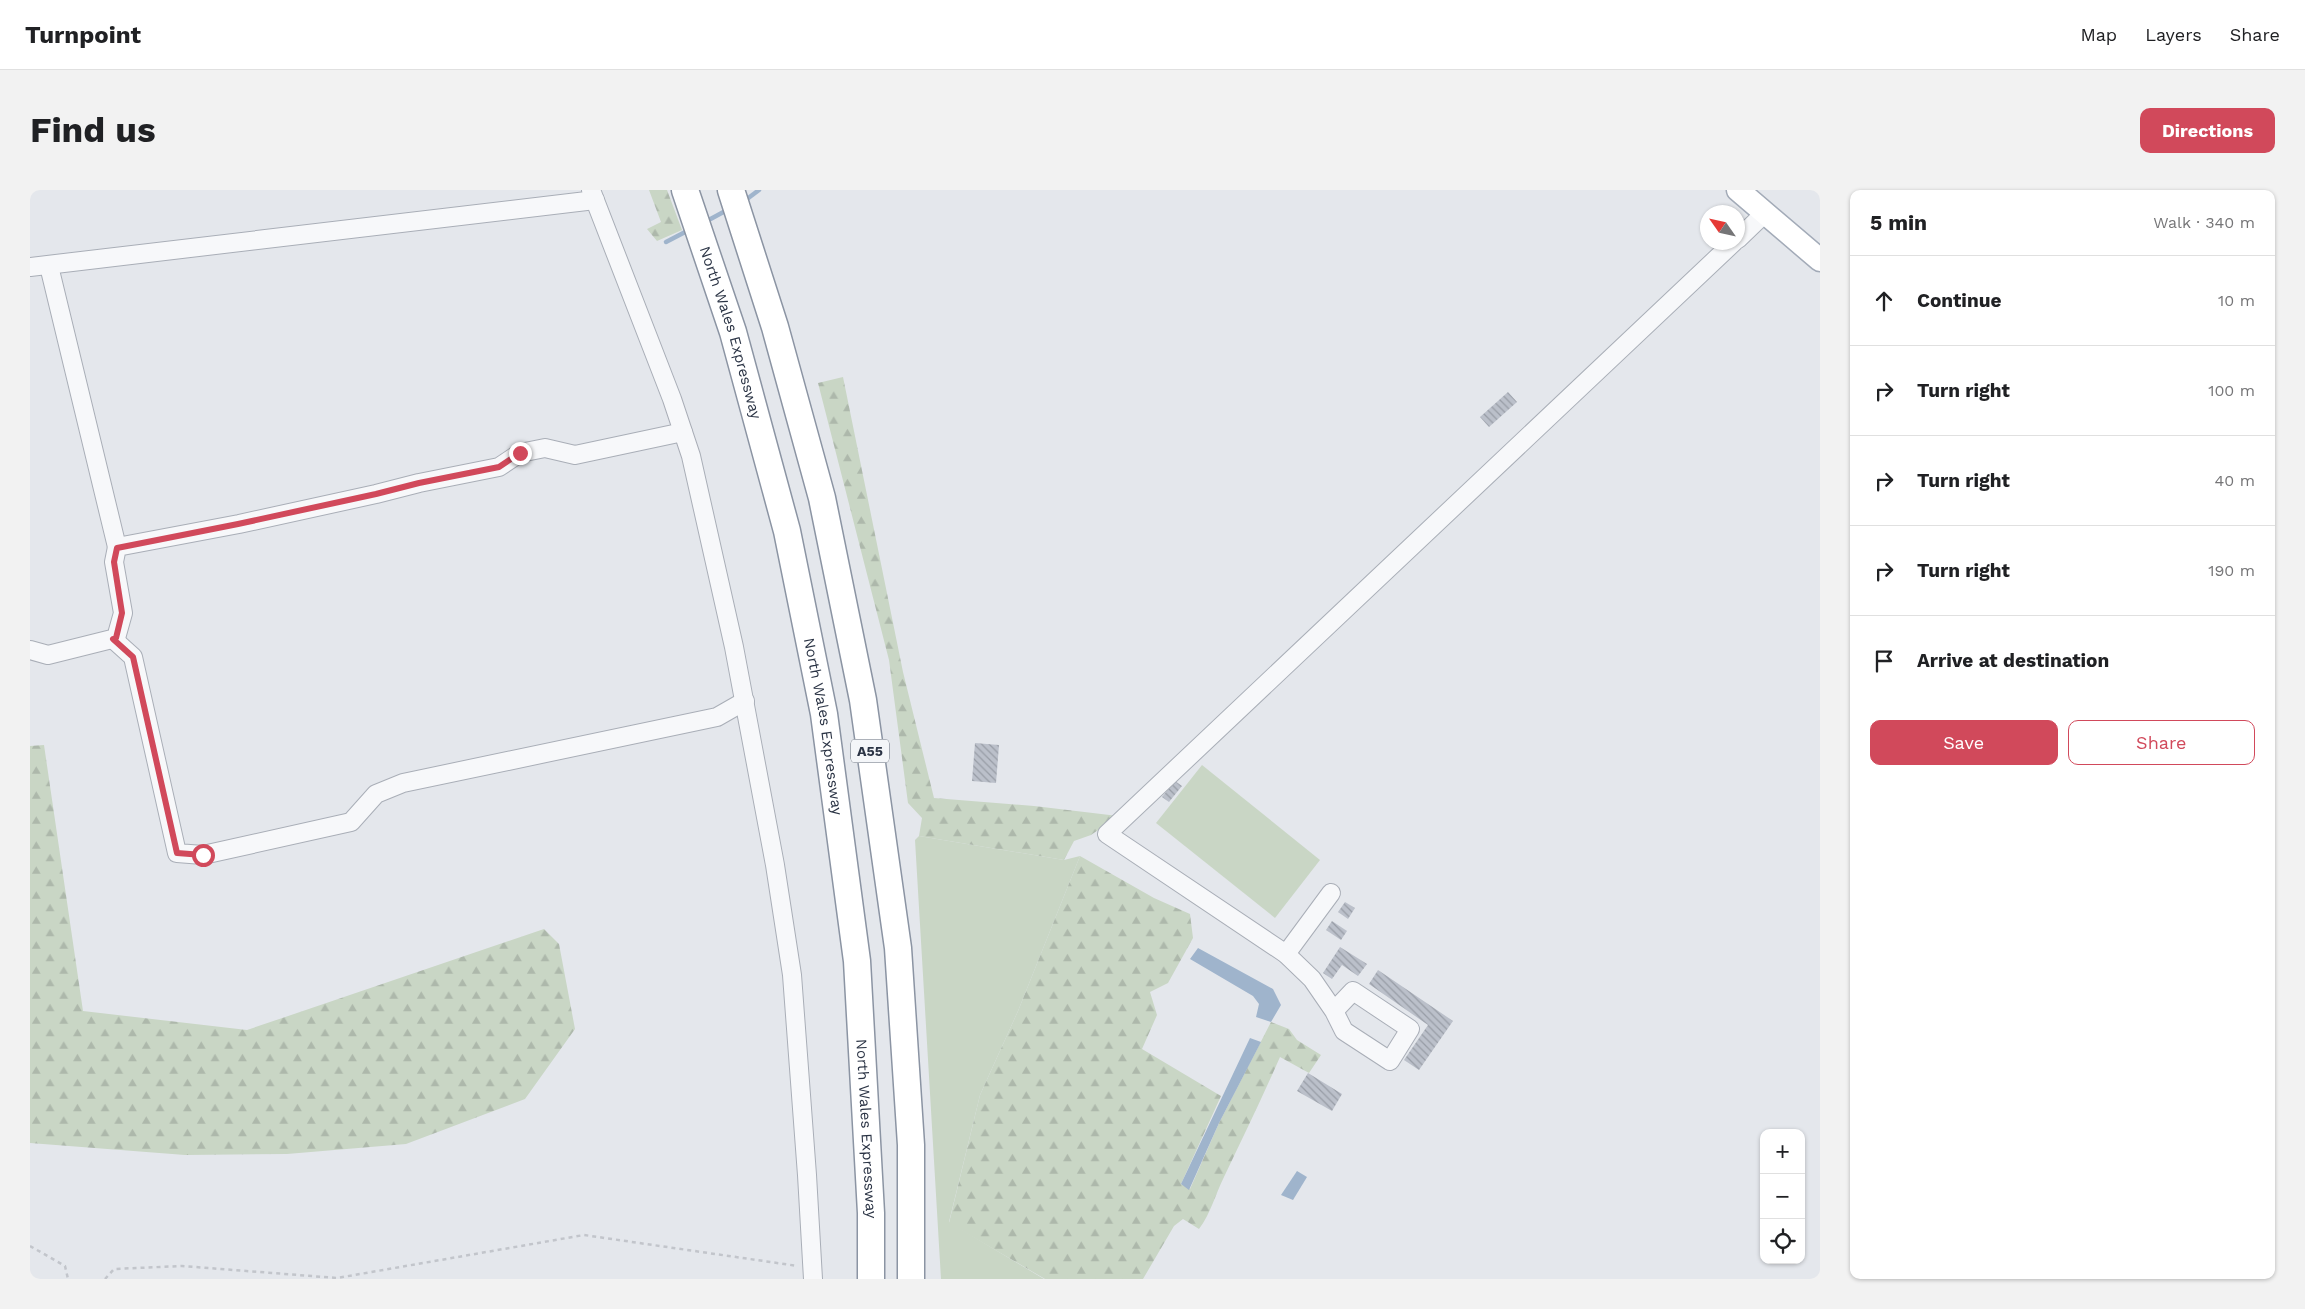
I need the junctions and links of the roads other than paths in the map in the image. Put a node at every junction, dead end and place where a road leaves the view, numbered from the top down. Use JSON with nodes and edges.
{"nodes":[{"id":1,"x":685,"y":190,"type":"edge"},
{"id":2,"x":1738,"y":190,"type":"edge"},
{"id":3,"x":732,"y":193,"type":"edge"},
{"id":4,"x":593,"y":195,"type":"edge"},
{"id":5,"x":1765,"y":213,"type":"junction"},
{"id":6,"x":1745,"y":233,"type":"edge"},
{"id":7,"x":1726,"y":250,"type":"edge"},
{"id":8,"x":1820,"y":260,"type":"edge"},
{"id":9,"x":48,"y":266,"type":"junction"},
{"id":10,"x":30,"y":267,"type":"edge"},
{"id":11,"x":683,"y":432,"type":"junction"},
{"id":12,"x":117,"y":548,"type":"junction"},
{"id":13,"x":113,"y":639,"type":"junction"},
{"id":14,"x":30,"y":650,"type":"edge"},
{"id":15,"x":745,"y":701,"type":"junction"},
{"id":16,"x":1331,"y":893,"type":"dead end"},
{"id":17,"x":1286,"y":954,"type":"junction"},
{"id":18,"x":1334,"y":1011,"type":"dead end"},
{"id":19,"x":813,"y":1273,"type":"edge"},
{"id":20,"x":871,"y":1279,"type":"edge"},
{"id":21,"x":911,"y":1279,"type":"edge"}],
"edges":[{"from":1,"to":20,"type":"highway","name":"North Wales Expressway","number":"A55"},
{"from":2,"to":5,"type":"main road"},
{"from":3,"to":21,"type":"highway","number":"A55"},
{"from":4,"to":9,"type":"lane"},
{"from":4,"to":11,"type":"lane"},
{"from":5,"to":6,"type":"lane"},
{"from":5,"to":8,"type":"main road"},
{"from":7,"to":17,"type":"lane"},
{"from":9,"to":10,"type":"lane"},
{"from":9,"to":12,"type":"lane"},
{"from":11,"to":12,"type":"lane"},
{"from":11,"to":15,"type":"lane"},
{"from":12,"to":13,"type":"lane"},
{"from":13,"to":14,"type":"lane"},
{"from":13,"to":15,"type":"lane"},
{"from":15,"to":19,"type":"lane"},
{"from":16,"to":17,"type":"lane"},
{"from":17,"to":18,"type":"lane"}]}
